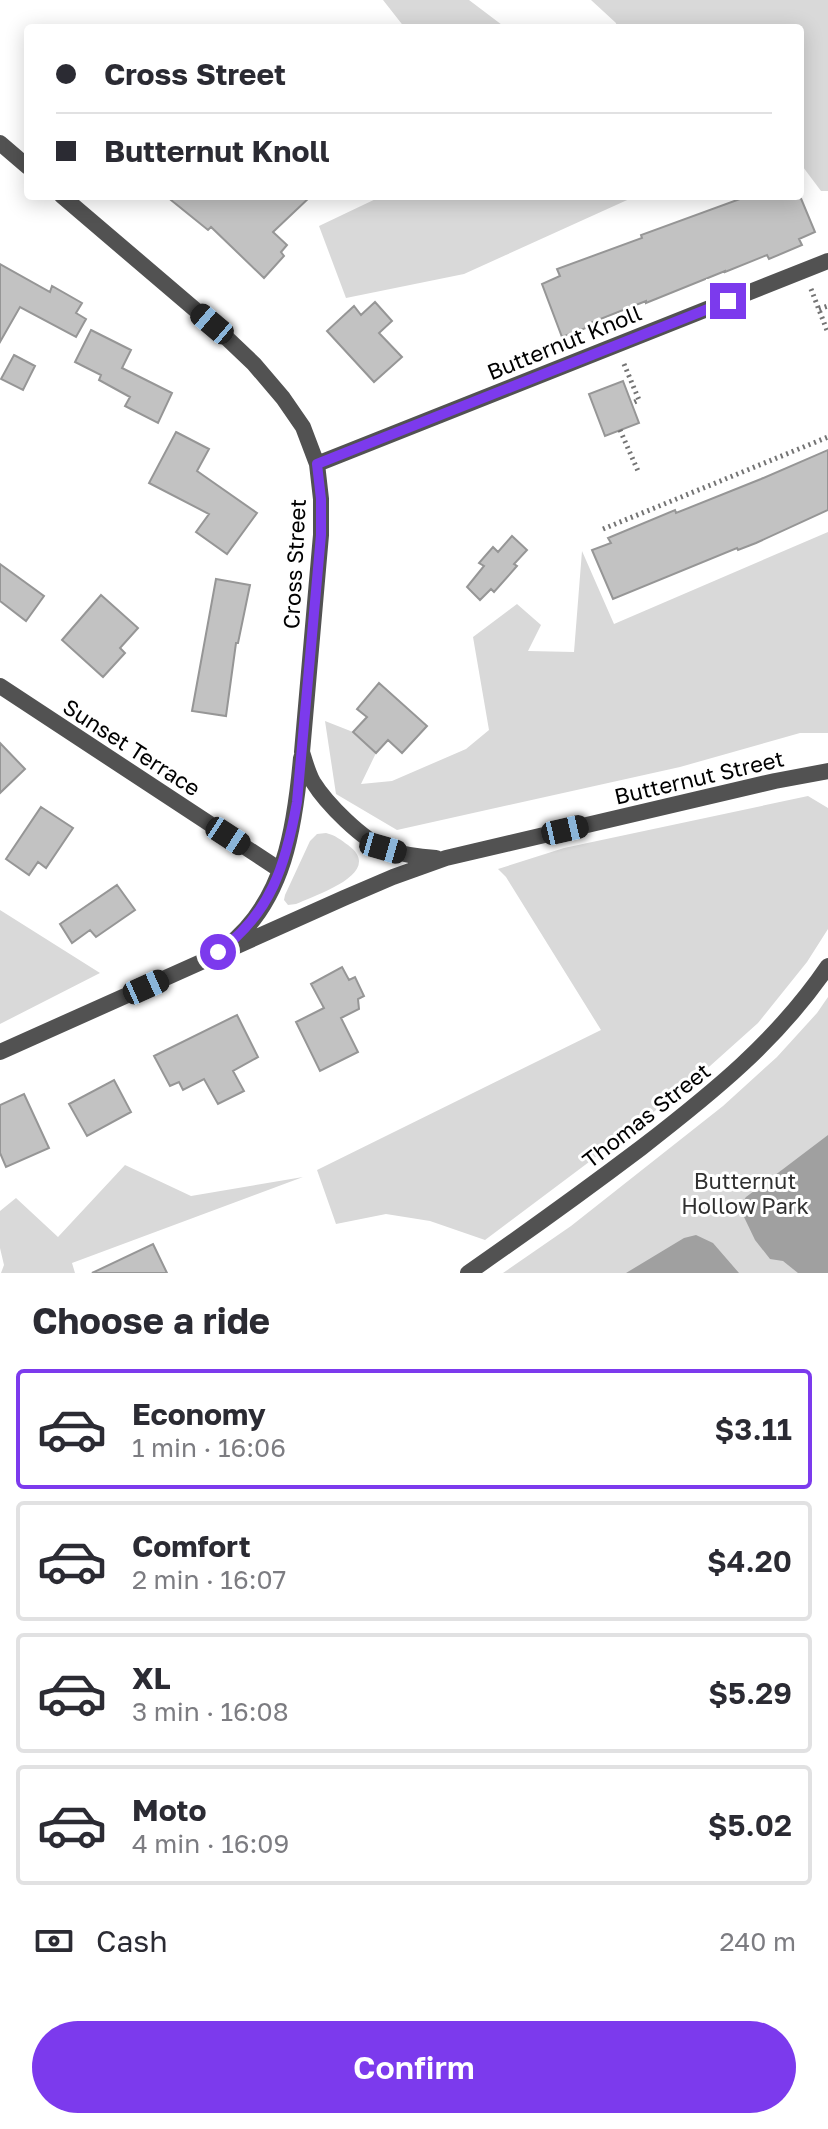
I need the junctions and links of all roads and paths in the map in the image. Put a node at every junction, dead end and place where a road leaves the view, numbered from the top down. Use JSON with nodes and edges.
{"nodes":[{"id":1,"x":0,"y":143,"type":"edge"},
{"id":2,"x":24,"y":164,"type":"edge"},
{"id":3,"x":67,"y":200,"type":"edge"},
{"id":4,"x":828,"y":261,"type":"edge"},
{"id":5,"x":804,"y":271,"type":"junction"},
{"id":6,"x":828,"y":306,"type":"edge"},
{"id":7,"x":819,"y":309,"type":"junction"},
{"id":8,"x":828,"y":333,"type":"edge"},
{"id":9,"x":616,"y":345,"type":"junction"},
{"id":10,"x":632,"y":403,"type":"dead end"},
{"id":11,"x":620,"y":430,"type":"dead end"},
{"id":12,"x":828,"y":437,"type":"edge"},
{"id":13,"x":317,"y":464,"type":"junction"},
{"id":14,"x":638,"y":471,"type":"dead end"},
{"id":15,"x":603,"y":529,"type":"dead end"},
{"id":16,"x":0,"y":686,"type":"edge"},
{"id":17,"x":302,"y":752,"type":"junction"},
{"id":18,"x":828,"y":771,"type":"edge"},
{"id":19,"x":446,"y":858,"type":"junction"},
{"id":20,"x":280,"y":870,"type":"junction"},
{"id":21,"x":205,"y":962,"type":"junction"},
{"id":22,"x":828,"y":966,"type":"edge"},
{"id":23,"x":0,"y":1052,"type":"edge"},
{"id":24,"x":468,"y":1273,"type":"edge"}],
"edges":[{"from":1,"to":2,"type":"street"},
{"from":3,"to":13,"type":"street","name":"Cross Street"},
{"from":4,"to":5,"type":"street","name":"Butternut Knoll"},
{"from":5,"to":7,"type":"path"},
{"from":5,"to":9,"type":"street","name":"Butternut Knoll"},
{"from":6,"to":7,"type":"path"},
{"from":7,"to":8,"type":"path"},
{"from":9,"to":10,"type":"path"},
{"from":9,"to":13,"type":"street","name":"Butternut Knoll"},
{"from":11,"to":14,"type":"path"},
{"from":12,"to":15,"type":"path"},
{"from":13,"to":17,"type":"street","name":"Cross Street"},
{"from":16,"to":20,"type":"street","name":"Sunset Terrace"},
{"from":17,"to":19,"type":"street","name":"Cross Street"},
{"from":17,"to":20,"type":"street","name":"Cross Street"},
{"from":18,"to":19,"type":"street","name":"Butternut Street"},
{"from":19,"to":21,"type":"street","name":"Butternut Street"},
{"from":20,"to":21,"type":"street","name":"Cross Street"},
{"from":21,"to":23,"type":"street","name":"Butternut Street"},
{"from":22,"to":24,"type":"street","name":"Thomas Street"}]}
